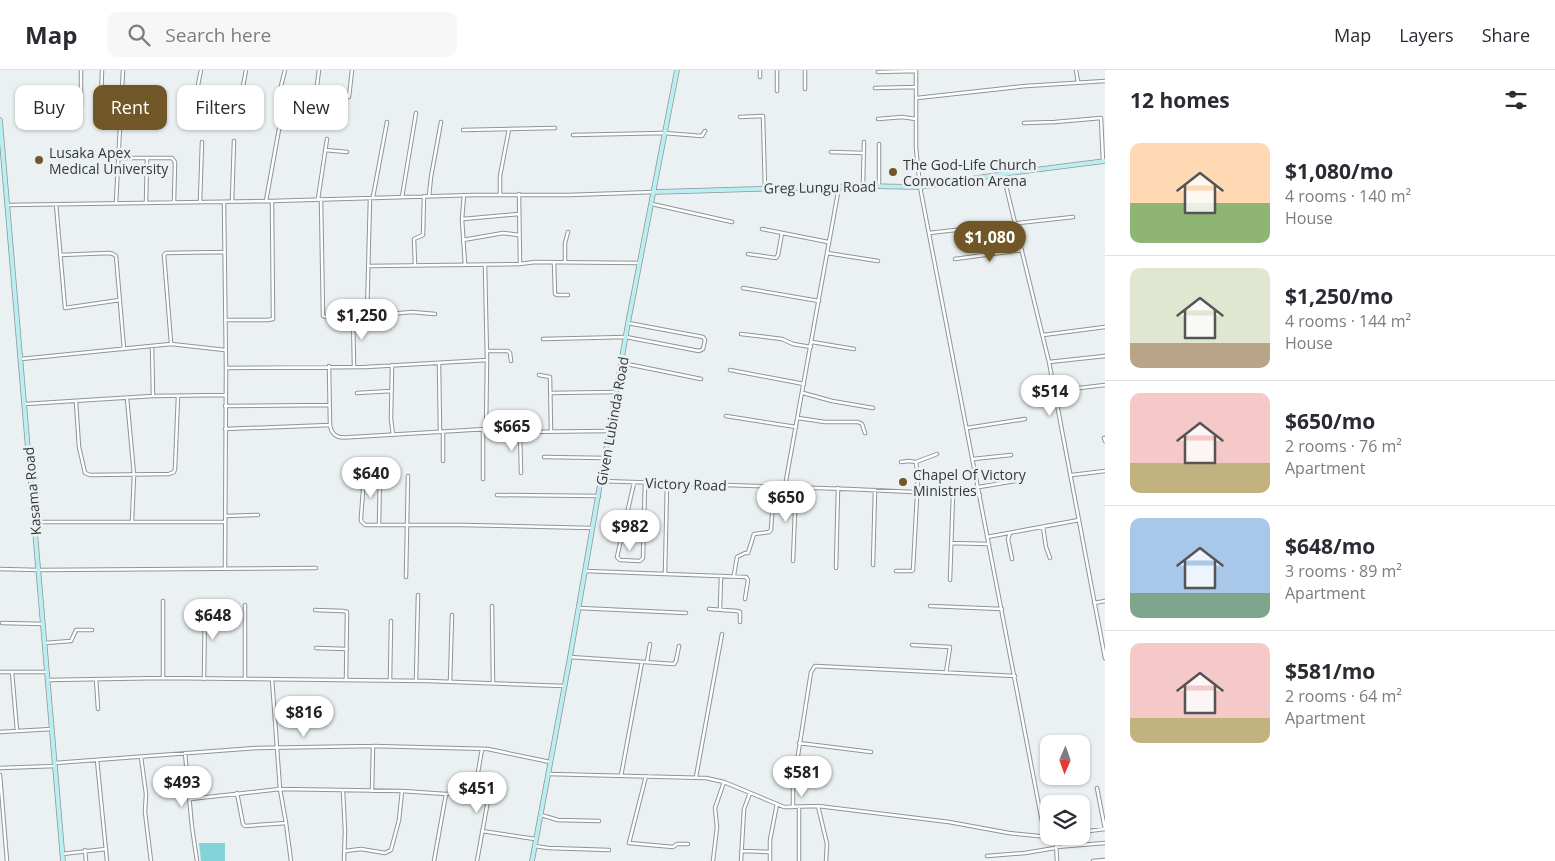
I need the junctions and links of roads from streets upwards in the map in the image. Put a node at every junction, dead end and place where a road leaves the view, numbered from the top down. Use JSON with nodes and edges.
{"nodes":[{"id":1,"x":80,"y":70,"type":"edge"},
{"id":2,"x":102,"y":70,"type":"edge"},
{"id":3,"x":123,"y":70,"type":"edge"},
{"id":4,"x":201,"y":70,"type":"edge"},
{"id":5,"x":246,"y":70,"type":"edge"},
{"id":6,"x":285,"y":70,"type":"edge"},
{"id":7,"x":319,"y":70,"type":"edge"},
{"id":8,"x":352,"y":70,"type":"edge"},
{"id":9,"x":676,"y":70,"type":"edge"},
{"id":10,"x":760,"y":70,"type":"edge"},
{"id":11,"x":777,"y":70,"type":"edge"},
{"id":12,"x":805,"y":70,"type":"edge"},
{"id":13,"x":916,"y":70,"type":"edge"},
{"id":14,"x":1076,"y":70,"type":"edge"},
{"id":15,"x":878,"y":72,"type":"dead end"},
{"id":16,"x":760,"y":77,"type":"dead end"},
{"id":17,"x":1105,"y":81,"type":"edge"},
{"id":18,"x":1078,"y":82,"type":"junction"},
{"id":19,"x":80,"y":85,"type":"edge"},
{"id":20,"x":102,"y":85,"type":"edge"},
{"id":21,"x":198,"y":85,"type":"edge"},
{"id":22,"x":243,"y":85,"type":"edge"},
{"id":23,"x":916,"y":87,"type":"junction"},
{"id":24,"x":875,"y":88,"type":"dead end"},
{"id":25,"x":805,"y":89,"type":"dead end"},
{"id":26,"x":777,"y":91,"type":"dead end"},
{"id":27,"x":349,"y":97,"type":"dead end"},
{"id":28,"x":917,"y":98,"type":"junction"},
{"id":29,"x":416,"y":113,"type":"dead end"},
{"id":30,"x":740,"y":118,"type":"dead end"},
{"id":31,"x":878,"y":118,"type":"dead end"},
{"id":32,"x":916,"y":119,"type":"junction"},
{"id":33,"x":0,"y":120,"type":"edge"},
{"id":34,"x":387,"y":122,"type":"dead end"},
{"id":35,"x":441,"y":122,"type":"dead end"},
{"id":36,"x":1024,"y":123,"type":"dead end"},
{"id":37,"x":555,"y":128,"type":"dead end"},
{"id":38,"x":509,"y":129,"type":"junction"},
{"id":39,"x":279,"y":130,"type":"edge"},
{"id":40,"x":463,"y":130,"type":"dead end"},
{"id":41,"x":705,"y":131,"type":"dead end"},
{"id":42,"x":664,"y":133,"type":"junction"},
{"id":43,"x":573,"y":136,"type":"dead end"},
{"id":44,"x":327,"y":139,"type":"dead end"},
{"id":45,"x":234,"y":141,"type":"dead end"},
{"id":46,"x":202,"y":142,"type":"dead end"},
{"id":47,"x":864,"y":142,"type":"dead end"},
{"id":48,"x":879,"y":144,"type":"dead end"},
{"id":49,"x":325,"y":150,"type":"junction"},
{"id":50,"x":347,"y":152,"type":"dead end"},
{"id":51,"x":831,"y":152,"type":"dead end"},
{"id":52,"x":863,"y":153,"type":"junction"},
{"id":53,"x":117,"y":158,"type":"junction"},
{"id":54,"x":147,"y":158,"type":"junction"},
{"id":55,"x":1104,"y":161,"type":"edge"},
{"id":56,"x":1002,"y":174,"type":"junction"},
{"id":57,"x":863,"y":186,"type":"junction"},
{"id":58,"x":879,"y":186,"type":"junction"},
{"id":59,"x":839,"y":187,"type":"junction"},
{"id":60,"x":920,"y":187,"type":"junction"},
{"id":61,"x":764,"y":188,"type":"junction"},
{"id":62,"x":654,"y":192,"type":"junction"},
{"id":63,"x":500,"y":194,"type":"junction"},
{"id":64,"x":519,"y":194,"type":"junction"},
{"id":65,"x":464,"y":195,"type":"junction"},
{"id":66,"x":424,"y":196,"type":"junction"},
{"id":67,"x":429,"y":196,"type":"junction"},
{"id":68,"x":371,"y":197,"type":"junction"},
{"id":69,"x":402,"y":197,"type":"junction"},
{"id":70,"x":319,"y":199,"type":"junction"},
{"id":71,"x":266,"y":201,"type":"junction"},
{"id":72,"x":272,"y":201,"type":"junction"},
{"id":73,"x":174,"y":202,"type":"junction"},
{"id":74,"x":200,"y":202,"type":"junction"},
{"id":75,"x":224,"y":202,"type":"junction"},
{"id":76,"x":232,"y":202,"type":"junction"},
{"id":77,"x":116,"y":203,"type":"junction"},
{"id":78,"x":146,"y":203,"type":"junction"},
{"id":79,"x":56,"y":204,"type":"junction"},
{"id":80,"x":652,"y":204,"type":"junction"},
{"id":81,"x":7,"y":206,"type":"junction"},
{"id":82,"x":519,"y":214,"type":"junction"},
{"id":83,"x":1073,"y":217,"type":"dead end"},
{"id":84,"x":462,"y":219,"type":"junction"},
{"id":85,"x":732,"y":222,"type":"dead end"},
{"id":86,"x":1016,"y":224,"type":"junction"},
{"id":87,"x":762,"y":229,"type":"dead end"},
{"id":88,"x":568,"y":232,"type":"dead end"},
{"id":89,"x":782,"y":233,"type":"junction"},
{"id":90,"x":929,"y":233,"type":"junction"},
{"id":91,"x":519,"y":235,"type":"junction"},
{"id":92,"x":463,"y":240,"type":"junction"},
{"id":93,"x":828,"y":242,"type":"junction"},
{"id":94,"x":1022,"y":250,"type":"junction"},
{"id":95,"x":224,"y":252,"type":"junction"},
{"id":96,"x":827,"y":253,"type":"junction"},
{"id":97,"x":748,"y":254,"type":"dead end"},
{"id":98,"x":60,"y":255,"type":"junction"},
{"id":99,"x":955,"y":259,"type":"dead end"},
{"id":100,"x":878,"y":261,"type":"dead end"},
{"id":101,"x":554,"y":262,"type":"junction"},
{"id":102,"x":565,"y":262,"type":"junction"},
{"id":103,"x":640,"y":263,"type":"junction"},
{"id":104,"x":485,"y":264,"type":"junction"},
{"id":105,"x":520,"y":264,"type":"junction"},
{"id":106,"x":465,"y":265,"type":"junction"},
{"id":107,"x":369,"y":266,"type":"junction"},
{"id":108,"x":414,"y":266,"type":"junction"},
{"id":109,"x":744,"y":288,"type":"dead end"},
{"id":110,"x":568,"y":295,"type":"dead end"},
{"id":111,"x":120,"y":300,"type":"junction"},
{"id":112,"x":819,"y":301,"type":"junction"},
{"id":113,"x":435,"y":314,"type":"dead end"},
{"id":114,"x":368,"y":316,"type":"junction"},
{"id":115,"x":353,"y":317,"type":"junction"},
{"id":116,"x":225,"y":320,"type":"junction"},
{"id":117,"x":628,"y":323,"type":"junction"},
{"id":118,"x":1105,"y":327,"type":"edge"},
{"id":119,"x":742,"y":334,"type":"dead end"},
{"id":120,"x":1043,"y":335,"type":"junction"},
{"id":121,"x":626,"y":337,"type":"junction"},
{"id":122,"x":543,"y":339,"type":"dead end"},
{"id":123,"x":812,"y":342,"type":"junction"},
{"id":124,"x":171,"y":344,"type":"junction"},
{"id":125,"x":152,"y":346,"type":"junction"},
{"id":126,"x":811,"y":347,"type":"junction"},
{"id":127,"x":124,"y":349,"type":"junction"},
{"id":128,"x":854,"y":349,"type":"dead end"},
{"id":129,"x":225,"y":350,"type":"junction"},
{"id":130,"x":486,"y":351,"type":"junction"},
{"id":131,"x":1105,"y":356,"type":"edge"},
{"id":132,"x":21,"y":359,"type":"junction"},
{"id":133,"x":487,"y":360,"type":"junction"},
{"id":134,"x":511,"y":361,"type":"dead end"},
{"id":135,"x":1049,"y":362,"type":"junction"},
{"id":136,"x":439,"y":363,"type":"junction"},
{"id":137,"x":622,"y":363,"type":"junction"},
{"id":138,"x":392,"y":365,"type":"junction"},
{"id":139,"x":329,"y":366,"type":"junction"},
{"id":140,"x":354,"y":366,"type":"junction"},
{"id":141,"x":226,"y":368,"type":"junction"},
{"id":142,"x":730,"y":370,"type":"dead end"},
{"id":143,"x":539,"y":375,"type":"dead end"},
{"id":144,"x":701,"y":379,"type":"dead end"},
{"id":145,"x":804,"y":384,"type":"junction"},
{"id":146,"x":1105,"y":385,"type":"edge"},
{"id":147,"x":392,"y":391,"type":"junction"},
{"id":148,"x":1054,"y":391,"type":"junction"},
{"id":149,"x":616,"y":392,"type":"junction"},
{"id":150,"x":357,"y":393,"type":"dead end"},
{"id":151,"x":550,"y":393,"type":"junction"},
{"id":152,"x":803,"y":393,"type":"junction"},
{"id":153,"x":153,"y":396,"type":"junction"},
{"id":154,"x":178,"y":396,"type":"junction"},
{"id":155,"x":226,"y":396,"type":"junction"},
{"id":156,"x":127,"y":397,"type":"junction"},
{"id":157,"x":76,"y":402,"type":"junction"},
{"id":158,"x":24,"y":404,"type":"junction"},
{"id":159,"x":330,"y":405,"type":"junction"},
{"id":160,"x":225,"y":406,"type":"junction"},
{"id":161,"x":873,"y":408,"type":"dead end"},
{"id":162,"x":726,"y":416,"type":"dead end"},
{"id":163,"x":798,"y":418,"type":"junction"},
{"id":164,"x":1025,"y":419,"type":"dead end"},
{"id":165,"x":330,"y":426,"type":"junction"},
{"id":166,"x":225,"y":428,"type":"junction"},
{"id":167,"x":796,"y":428,"type":"junction"},
{"id":168,"x":967,"y":428,"type":"junction"},
{"id":169,"x":484,"y":429,"type":"junction"},
{"id":170,"x":551,"y":431,"type":"junction"},
{"id":171,"x":609,"y":431,"type":"junction"},
{"id":172,"x":441,"y":432,"type":"junction"},
{"id":173,"x":520,"y":432,"type":"junction"},
{"id":174,"x":865,"y":433,"type":"dead end"},
{"id":175,"x":393,"y":435,"type":"junction"},
{"id":176,"x":937,"y":454,"type":"dead end"},
{"id":177,"x":1012,"y":455,"type":"dead end"},
{"id":178,"x":544,"y":457,"type":"dead end"},
{"id":179,"x":605,"y":458,"type":"junction"},
{"id":180,"x":973,"y":459,"type":"junction"},
{"id":181,"x":442,"y":461,"type":"dead end"},
{"id":182,"x":901,"y":462,"type":"dead end"},
{"id":183,"x":916,"y":462,"type":"junction"},
{"id":184,"x":1105,"y":471,"type":"edge"},
{"id":185,"x":380,"y":473,"type":"dead end"},
{"id":186,"x":521,"y":473,"type":"dead end"},
{"id":187,"x":134,"y":475,"type":"junction"},
{"id":188,"x":408,"y":476,"type":"dead end"},
{"id":189,"x":1071,"y":476,"type":"junction"},
{"id":190,"x":364,"y":478,"type":"dead end"},
{"id":191,"x":483,"y":479,"type":"dead end"},
{"id":192,"x":601,"y":481,"type":"junction"},
{"id":193,"x":1015,"y":481,"type":"dead end"},
{"id":194,"x":634,"y":482,"type":"junction"},
{"id":195,"x":645,"y":483,"type":"junction"},
{"id":196,"x":667,"y":483,"type":"junction"},
{"id":197,"x":774,"y":486,"type":"junction"},
{"id":198,"x":785,"y":486,"type":"junction"},
{"id":199,"x":796,"y":487,"type":"junction"},
{"id":200,"x":979,"y":487,"type":"junction"},
{"id":201,"x":838,"y":488,"type":"junction"},
{"id":202,"x":875,"y":490,"type":"junction"},
{"id":203,"x":916,"y":492,"type":"junction"},
{"id":204,"x":953,"y":494,"type":"junction"},
{"id":205,"x":980,"y":494,"type":"junction"},
{"id":206,"x":497,"y":495,"type":"dead end"},
{"id":207,"x":598,"y":496,"type":"junction"},
{"id":208,"x":258,"y":515,"type":"dead end"},
{"id":209,"x":225,"y":516,"type":"junction"},
{"id":210,"x":1079,"y":520,"type":"junction"},
{"id":211,"x":132,"y":521,"type":"junction"},
{"id":212,"x":34,"y":522,"type":"junction"},
{"id":213,"x":225,"y":522,"type":"junction"},
{"id":214,"x":379,"y":525,"type":"junction"},
{"id":215,"x":407,"y":525,"type":"junction"},
{"id":216,"x":1043,"y":527,"type":"junction"},
{"id":217,"x":593,"y":528,"type":"junction"},
{"id":218,"x":1010,"y":533,"type":"junction"},
{"id":219,"x":987,"y":537,"type":"junction"},
{"id":220,"x":951,"y":543,"type":"junction"},
{"id":221,"x":988,"y":544,"type":"junction"},
{"id":222,"x":1050,"y":558,"type":"dead end"},
{"id":223,"x":1012,"y":559,"type":"dead end"},
{"id":224,"x":793,"y":561,"type":"dead end"},
{"id":225,"x":873,"y":565,"type":"dead end"},
{"id":226,"x":316,"y":568,"type":"dead end"},
{"id":227,"x":836,"y":568,"type":"dead end"},
{"id":228,"x":0,"y":569,"type":"edge"},
{"id":229,"x":225,"y":569,"type":"junction"},
{"id":230,"x":38,"y":570,"type":"junction"},
{"id":231,"x":896,"y":570,"type":"dead end"},
{"id":232,"x":585,"y":571,"type":"junction"},
{"id":233,"x":665,"y":574,"type":"junction"},
{"id":234,"x":721,"y":576,"type":"junction"},
{"id":235,"x":734,"y":576,"type":"junction"},
{"id":236,"x":406,"y":577,"type":"dead end"},
{"id":237,"x":950,"y":580,"type":"dead end"},
{"id":238,"x":418,"y":595,"type":"dead end"},
{"id":239,"x":745,"y":599,"type":"dead end"},
{"id":240,"x":163,"y":601,"type":"dead end"},
{"id":241,"x":1105,"y":601,"type":"edge"},
{"id":242,"x":205,"y":603,"type":"dead end"},
{"id":243,"x":1094,"y":603,"type":"junction"},
{"id":244,"x":245,"y":605,"type":"dead end"},
{"id":245,"x":492,"y":606,"type":"dead end"},
{"id":246,"x":930,"y":606,"type":"dead end"},
{"id":247,"x":579,"y":608,"type":"junction"},
{"id":248,"x":709,"y":609,"type":"dead end"},
{"id":249,"x":1002,"y":609,"type":"junction"},
{"id":250,"x":315,"y":610,"type":"dead end"},
{"id":251,"x":720,"y":610,"type":"junction"},
{"id":252,"x":686,"y":613,"type":"dead end"},
{"id":253,"x":452,"y":615,"type":"dead end"},
{"id":254,"x":391,"y":621,"type":"dead end"},
{"id":255,"x":740,"y":622,"type":"dead end"},
{"id":256,"x":2,"y":623,"type":"dead end"},
{"id":257,"x":43,"y":624,"type":"junction"},
{"id":258,"x":92,"y":630,"type":"dead end"},
{"id":259,"x":722,"y":634,"type":"dead end"},
{"id":260,"x":45,"y":643,"type":"junction"},
{"id":261,"x":650,"y":644,"type":"dead end"},
{"id":262,"x":912,"y":645,"type":"dead end"},
{"id":263,"x":679,"y":646,"type":"dead end"},
{"id":264,"x":316,"y":648,"type":"dead end"},
{"id":265,"x":346,"y":649,"type":"junction"},
{"id":266,"x":570,"y":657,"type":"junction"},
{"id":267,"x":1105,"y":658,"type":"edge"},
{"id":268,"x":644,"y":662,"type":"junction"},
{"id":269,"x":0,"y":672,"type":"edge"},
{"id":270,"x":12,"y":672,"type":"junction"},
{"id":271,"x":47,"y":672,"type":"junction"},
{"id":272,"x":946,"y":673,"type":"junction"},
{"id":273,"x":1015,"y":676,"type":"junction"},
{"id":274,"x":163,"y":678,"type":"junction"},
{"id":275,"x":96,"y":679,"type":"junction"},
{"id":276,"x":204,"y":679,"type":"junction"},
{"id":277,"x":245,"y":679,"type":"junction"},
{"id":278,"x":272,"y":679,"type":"junction"},
{"id":279,"x":48,"y":680,"type":"junction"},
{"id":280,"x":346,"y":680,"type":"junction"},
{"id":281,"x":390,"y":681,"type":"junction"},
{"id":282,"x":416,"y":681,"type":"junction"},
{"id":283,"x":450,"y":682,"type":"junction"},
{"id":284,"x":493,"y":683,"type":"junction"},
{"id":285,"x":564,"y":686,"type":"junction"},
{"id":286,"x":98,"y":709,"type":"dead end"},
{"id":287,"x":52,"y":729,"type":"junction"},
{"id":288,"x":17,"y":731,"type":"junction"},
{"id":289,"x":0,"y":732,"type":"edge"},
{"id":290,"x":799,"y":744,"type":"junction"},
{"id":291,"x":373,"y":746,"type":"junction"},
{"id":292,"x":277,"y":748,"type":"junction"},
{"id":293,"x":482,"y":749,"type":"junction"},
{"id":294,"x":871,"y":752,"type":"dead end"},
{"id":295,"x":186,"y":753,"type":"junction"},
{"id":296,"x":141,"y":756,"type":"junction"},
{"id":297,"x":98,"y":760,"type":"junction"},
{"id":298,"x":550,"y":762,"type":"junction"},
{"id":299,"x":55,"y":765,"type":"junction"},
{"id":300,"x":0,"y":768,"type":"edge"},
{"id":301,"x":549,"y":774,"type":"junction"},
{"id":302,"x":0,"y":775,"type":"edge"},
{"id":303,"x":622,"y":776,"type":"junction"},
{"id":304,"x":646,"y":776,"type":"junction"},
{"id":305,"x":696,"y":777,"type":"junction"},
{"id":306,"x":724,"y":782,"type":"junction"},
{"id":307,"x":1097,"y":788,"type":"dead end"},
{"id":308,"x":280,"y":790,"type":"junction"},
{"id":309,"x":402,"y":790,"type":"junction"},
{"id":310,"x":475,"y":790,"type":"junction"},
{"id":311,"x":343,"y":791,"type":"junction"},
{"id":312,"x":372,"y":791,"type":"junction"},
{"id":313,"x":237,"y":793,"type":"junction"},
{"id":314,"x":750,"y":793,"type":"junction"},
{"id":315,"x":446,"y":794,"type":"junction"},
{"id":316,"x":190,"y":799,"type":"junction"},
{"id":317,"x":776,"y":804,"type":"junction"},
{"id":318,"x":818,"y":806,"type":"junction"},
{"id":319,"x":793,"y":807,"type":"junction"},
{"id":320,"x":799,"y":807,"type":"junction"},
{"id":321,"x":1040,"y":810,"type":"edge"},
{"id":322,"x":541,"y":815,"type":"junction"},
{"id":323,"x":599,"y":821,"type":"dead end"},
{"id":324,"x":286,"y":823,"type":"junction"},
{"id":325,"x":1105,"y":829,"type":"edge"},
{"id":326,"x":482,"y":831,"type":"junction"},
{"id":327,"x":1090,"y":831,"type":"edge"},
{"id":328,"x":1040,"y":836,"type":"edge"},
{"id":329,"x":536,"y":840,"type":"junction"},
{"id":330,"x":1105,"y":843,"type":"edge"},
{"id":331,"x":688,"y":844,"type":"dead end"},
{"id":332,"x":1090,"y":844,"type":"edge"},
{"id":333,"x":1057,"y":845,"type":"edge"},
{"id":334,"x":1074,"y":845,"type":"edge"},
{"id":335,"x":535,"y":846,"type":"junction"},
{"id":336,"x":1056,"y":848,"type":"junction"},
{"id":337,"x":106,"y":849,"type":"junction"},
{"id":338,"x":85,"y":850,"type":"junction"},
{"id":339,"x":609,"y":850,"type":"dead end"},
{"id":340,"x":345,"y":851,"type":"junction"},
{"id":341,"x":742,"y":851,"type":"junction"},
{"id":342,"x":770,"y":852,"type":"junction"},
{"id":343,"x":62,"y":854,"type":"junction"},
{"id":344,"x":987,"y":856,"type":"dead end"},
{"id":345,"x":1105,"y":860,"type":"edge"},
{"id":346,"x":7,"y":861,"type":"edge"},
{"id":347,"x":63,"y":861,"type":"edge"},
{"id":348,"x":86,"y":861,"type":"edge"},
{"id":349,"x":107,"y":861,"type":"edge"},
{"id":350,"x":151,"y":861,"type":"edge"},
{"id":351,"x":197,"y":861,"type":"edge"},
{"id":352,"x":291,"y":861,"type":"edge"},
{"id":353,"x":344,"y":861,"type":"edge"},
{"id":354,"x":435,"y":861,"type":"edge"},
{"id":355,"x":477,"y":861,"type":"edge"},
{"id":356,"x":532,"y":861,"type":"edge"},
{"id":357,"x":713,"y":861,"type":"edge"},
{"id":358,"x":741,"y":861,"type":"edge"},
{"id":359,"x":770,"y":861,"type":"edge"},
{"id":360,"x":799,"y":861,"type":"edge"},
{"id":361,"x":826,"y":861,"type":"edge"},
{"id":362,"x":1057,"y":861,"type":"edge"},
{"id":363,"x":1093,"y":861,"type":"edge"}],
"edges":[{"from":1,"to":19,"type":"street"},
{"from":2,"to":20,"type":"street"},
{"from":3,"to":53,"type":"street"},
{"from":4,"to":21,"type":"street"},
{"from":5,"to":22,"type":"street"},
{"from":6,"to":7,"type":"street"},
{"from":8,"to":27,"type":"street"},
{"from":9,"to":42,"type":"street","name":"Given Lubinda Road"},
{"from":10,"to":16,"type":"street"},
{"from":11,"to":26,"type":"street"},
{"from":12,"to":25,"type":"street"},
{"from":13,"to":15,"type":"street"},
{"from":13,"to":23,"type":"street"},
{"from":14,"to":18,"type":"street"},
{"from":17,"to":18,"type":"street"},
{"from":18,"to":28,"type":"street"},
{"from":23,"to":24,"type":"street"},
{"from":23,"to":28,"type":"street"},
{"from":28,"to":32,"type":"street"},
{"from":29,"to":69,"type":"street"},
{"from":30,"to":61,"type":"street"},
{"from":31,"to":32,"type":"street"},
{"from":32,"to":60,"type":"street"},
{"from":33,"to":81,"type":"street","name":"Kasama Road"},
{"from":34,"to":68,"type":"street"},
{"from":35,"to":67,"type":"street"},
{"from":36,"to":55,"type":"street"},
{"from":37,"to":38,"type":"street"},
{"from":38,"to":40,"type":"street"},
{"from":38,"to":63,"type":"street"},
{"from":39,"to":71,"type":"street"},
{"from":41,"to":42,"type":"street"},
{"from":42,"to":43,"type":"street"},
{"from":42,"to":62,"type":"street","name":"Given Lubinda Road"},
{"from":44,"to":49,"type":"street"},
{"from":45,"to":76,"type":"street"},
{"from":46,"to":74,"type":"street"},
{"from":47,"to":52,"type":"street"},
{"from":48,"to":58,"type":"street"},
{"from":49,"to":50,"type":"street"},
{"from":49,"to":70,"type":"street"},
{"from":51,"to":52,"type":"street"},
{"from":52,"to":57,"type":"street"},
{"from":53,"to":54,"type":"street"},
{"from":53,"to":77,"type":"street"},
{"from":54,"to":73,"type":"street"},
{"from":54,"to":78,"type":"street"},
{"from":55,"to":56,"type":"street","name":"Greg Lungu Road"},
{"from":56,"to":60,"type":"street","name":"Greg Lungu Road"},
{"from":56,"to":86,"type":"street"},
{"from":57,"to":58,"type":"street","name":"Greg Lungu Road"},
{"from":57,"to":59,"type":"street","name":"Greg Lungu Road"},
{"from":58,"to":60,"type":"street","name":"Greg Lungu Road"},
{"from":59,"to":61,"type":"street","name":"Greg Lungu Road"},
{"from":59,"to":93,"type":"street"},
{"from":60,"to":90,"type":"street"},
{"from":61,"to":62,"type":"street","name":"Greg Lungu Road"},
{"from":62,"to":64,"type":"street"},
{"from":62,"to":80,"type":"street","name":"Given Lubinda Road"},
{"from":63,"to":64,"type":"street"},
{"from":63,"to":65,"type":"street"},
{"from":64,"to":82,"type":"street"},
{"from":65,"to":67,"type":"street"},
{"from":65,"to":84,"type":"street"},
{"from":66,"to":67,"type":"street"},
{"from":66,"to":69,"type":"street"},
{"from":66,"to":108,"type":"street"},
{"from":68,"to":69,"type":"street"},
{"from":68,"to":70,"type":"street"},
{"from":68,"to":107,"type":"street"},
{"from":70,"to":72,"type":"street"},
{"from":70,"to":115,"type":"street"},
{"from":71,"to":72,"type":"street"},
{"from":71,"to":76,"type":"street"},
{"from":72,"to":116,"type":"street"},
{"from":73,"to":74,"type":"street"},
{"from":73,"to":78,"type":"street"},
{"from":74,"to":75,"type":"street"},
{"from":75,"to":76,"type":"street"},
{"from":75,"to":95,"type":"street"},
{"from":77,"to":78,"type":"street"},
{"from":77,"to":79,"type":"street"},
{"from":79,"to":81,"type":"street"},
{"from":79,"to":98,"type":"street"},
{"from":80,"to":85,"type":"street"},
{"from":80,"to":103,"type":"street","name":"Given Lubinda Road"},
{"from":81,"to":132,"type":"street","name":"Kasama Road"},
{"from":82,"to":84,"type":"street"},
{"from":82,"to":91,"type":"street"},
{"from":83,"to":86,"type":"street"},
{"from":84,"to":92,"type":"street"},
{"from":86,"to":90,"type":"street"},
{"from":86,"to":94,"type":"street"},
{"from":87,"to":89,"type":"street"},
{"from":88,"to":102,"type":"street"},
{"from":89,"to":93,"type":"street"},
{"from":89,"to":97,"type":"street"},
{"from":90,"to":168,"type":"street"},
{"from":91,"to":92,"type":"street"},
{"from":91,"to":105,"type":"street"},
{"from":92,"to":106,"type":"street"},
{"from":93,"to":96,"type":"street"},
{"from":94,"to":99,"type":"street"},
{"from":94,"to":120,"type":"street"},
{"from":95,"to":116,"type":"street"},
{"from":95,"to":124,"type":"street"},
{"from":96,"to":100,"type":"street"},
{"from":96,"to":112,"type":"street"},
{"from":98,"to":111,"type":"street"},
{"from":98,"to":111,"type":"street"},
{"from":101,"to":102,"type":"street"},
{"from":101,"to":105,"type":"street"},
{"from":101,"to":110,"type":"street"},
{"from":102,"to":103,"type":"street"},
{"from":103,"to":117,"type":"street","name":"Given Lubinda Road"},
{"from":104,"to":105,"type":"street"},
{"from":104,"to":106,"type":"street"},
{"from":104,"to":130,"type":"street"},
{"from":106,"to":108,"type":"street"},
{"from":107,"to":108,"type":"street"},
{"from":107,"to":114,"type":"street"},
{"from":109,"to":112,"type":"street"},
{"from":111,"to":127,"type":"street"},
{"from":112,"to":123,"type":"street"},
{"from":113,"to":114,"type":"street"},
{"from":114,"to":115,"type":"street"},
{"from":115,"to":140,"type":"street"},
{"from":116,"to":129,"type":"street"},
{"from":117,"to":121,"type":"street","name":"Given Lubinda Road"},
{"from":117,"to":121,"type":"street"},
{"from":118,"to":120,"type":"street"},
{"from":119,"to":126,"type":"street"},
{"from":120,"to":135,"type":"street"},
{"from":121,"to":122,"type":"street"},
{"from":121,"to":137,"type":"street","name":"Given Lubinda Road"},
{"from":123,"to":126,"type":"street"},
{"from":123,"to":128,"type":"street"},
{"from":124,"to":125,"type":"street"},
{"from":124,"to":129,"type":"street"},
{"from":125,"to":127,"type":"street"},
{"from":125,"to":153,"type":"street"},
{"from":126,"to":145,"type":"street"},
{"from":127,"to":132,"type":"street"},
{"from":129,"to":141,"type":"street"},
{"from":130,"to":133,"type":"street"},
{"from":130,"to":134,"type":"street"},
{"from":131,"to":135,"type":"street"},
{"from":132,"to":158,"type":"street","name":"Kasama Road"},
{"from":133,"to":136,"type":"street"},
{"from":133,"to":169,"type":"street"},
{"from":135,"to":148,"type":"street"},
{"from":136,"to":138,"type":"street"},
{"from":136,"to":172,"type":"street"},
{"from":137,"to":144,"type":"street"},
{"from":137,"to":149,"type":"street","name":"Given Lubinda Road"},
{"from":138,"to":140,"type":"street"},
{"from":138,"to":147,"type":"street"},
{"from":139,"to":140,"type":"street"},
{"from":139,"to":141,"type":"street"},
{"from":139,"to":159,"type":"street"},
{"from":141,"to":155,"type":"street"},
{"from":142,"to":145,"type":"street"},
{"from":143,"to":151,"type":"street"},
{"from":145,"to":152,"type":"street"},
{"from":146,"to":148,"type":"street"},
{"from":147,"to":150,"type":"street"},
{"from":147,"to":175,"type":"street"},
{"from":148,"to":189,"type":"street"},
{"from":149,"to":151,"type":"street"},
{"from":149,"to":171,"type":"street","name":"Given Lubinda Road"},
{"from":151,"to":170,"type":"street"},
{"from":152,"to":161,"type":"street"},
{"from":152,"to":163,"type":"street"},
{"from":153,"to":154,"type":"street"},
{"from":153,"to":156,"type":"street"},
{"from":154,"to":155,"type":"street"},
{"from":154,"to":187,"type":"street"},
{"from":155,"to":160,"type":"street"},
{"from":156,"to":157,"type":"street"},
{"from":156,"to":187,"type":"street"},
{"from":157,"to":158,"type":"street"},
{"from":157,"to":187,"type":"street"},
{"from":158,"to":212,"type":"street","name":"Kasama Road"},
{"from":159,"to":160,"type":"street"},
{"from":159,"to":165,"type":"street"},
{"from":160,"to":166,"type":"street"},
{"from":162,"to":167,"type":"street"},
{"from":163,"to":167,"type":"street"},
{"from":163,"to":174,"type":"street"},
{"from":164,"to":168,"type":"street"},
{"from":165,"to":166,"type":"street"},
{"from":165,"to":175,"type":"street"},
{"from":166,"to":209,"type":"street"},
{"from":167,"to":198,"type":"street"},
{"from":168,"to":180,"type":"street"},
{"from":169,"to":172,"type":"street"},
{"from":169,"to":173,"type":"street"},
{"from":169,"to":191,"type":"street"},
{"from":170,"to":171,"type":"street"},
{"from":170,"to":173,"type":"street"},
{"from":171,"to":179,"type":"street","name":"Given Lubinda Road"},
{"from":172,"to":175,"type":"street"},
{"from":172,"to":181,"type":"street"},
{"from":173,"to":186,"type":"street"},
{"from":176,"to":183,"type":"street"},
{"from":177,"to":180,"type":"street"},
{"from":178,"to":179,"type":"street"},
{"from":179,"to":192,"type":"street","name":"Given Lubinda Road"},
{"from":180,"to":200,"type":"street"},
{"from":182,"to":183,"type":"street"},
{"from":183,"to":203,"type":"street"},
{"from":184,"to":189,"type":"street"},
{"from":185,"to":214,"type":"street"},
{"from":187,"to":211,"type":"street"},
{"from":188,"to":215,"type":"street"},
{"from":189,"to":210,"type":"street"},
{"from":190,"to":214,"type":"street"},
{"from":192,"to":194,"type":"street","name":"Victory Road"},
{"from":192,"to":207,"type":"street","name":"Given Lubinda Road"},
{"from":193,"to":200,"type":"street"},
{"from":194,"to":195,"type":"street","name":"Victory Road"},
{"from":194,"to":195,"type":"street"},
{"from":195,"to":196,"type":"street","name":"Victory Road"},
{"from":196,"to":197,"type":"street","name":"Victory Road"},
{"from":196,"to":233,"type":"street"},
{"from":197,"to":198,"type":"street","name":"Victory Road"},
{"from":197,"to":235,"type":"street"},
{"from":198,"to":199,"type":"street","name":"Victory Road"},
{"from":199,"to":201,"type":"street","name":"Victory Road"},
{"from":199,"to":224,"type":"street"},
{"from":200,"to":205,"type":"street"},
{"from":201,"to":202,"type":"street","name":"Victory Road"},
{"from":201,"to":227,"type":"street"},
{"from":202,"to":203,"type":"street","name":"Victory Road"},
{"from":202,"to":225,"type":"street"},
{"from":203,"to":204,"type":"street","name":"Victory Road"},
{"from":203,"to":231,"type":"street"},
{"from":204,"to":205,"type":"street","name":"Victory Road"},
{"from":204,"to":220,"type":"street"},
{"from":205,"to":219,"type":"street"},
{"from":206,"to":207,"type":"street"},
{"from":207,"to":217,"type":"street","name":"Given Lubinda Road"},
{"from":208,"to":209,"type":"street"},
{"from":209,"to":213,"type":"street"},
{"from":210,"to":216,"type":"street"},
{"from":210,"to":243,"type":"street"},
{"from":211,"to":212,"type":"street"},
{"from":211,"to":213,"type":"street"},
{"from":212,"to":230,"type":"street","name":"Kasama Road"},
{"from":213,"to":229,"type":"street"},
{"from":214,"to":215,"type":"street"},
{"from":215,"to":217,"type":"street"},
{"from":215,"to":236,"type":"street"},
{"from":216,"to":218,"type":"street"},
{"from":216,"to":222,"type":"street"},
{"from":217,"to":232,"type":"street","name":"Given Lubinda Road"},
{"from":218,"to":219,"type":"street"},
{"from":218,"to":223,"type":"street"},
{"from":219,"to":221,"type":"street"},
{"from":220,"to":221,"type":"street"},
{"from":220,"to":237,"type":"street"},
{"from":221,"to":249,"type":"street"},
{"from":226,"to":229,"type":"street"},
{"from":228,"to":230,"type":"street"},
{"from":229,"to":230,"type":"street"},
{"from":230,"to":257,"type":"street","name":"Kasama Road"},
{"from":232,"to":233,"type":"street"},
{"from":232,"to":247,"type":"street","name":"Given Lubinda Road"},
{"from":233,"to":234,"type":"street"},
{"from":234,"to":235,"type":"street"},
{"from":234,"to":251,"type":"street"},
{"from":235,"to":239,"type":"street"},
{"from":238,"to":282,"type":"street"},
{"from":240,"to":274,"type":"street"},
{"from":241,"to":243,"type":"street"},
{"from":242,"to":276,"type":"street"},
{"from":243,"to":267,"type":"street"},
{"from":244,"to":277,"type":"street"},
{"from":245,"to":284,"type":"street"},
{"from":246,"to":249,"type":"street"},
{"from":247,"to":252,"type":"street"},
{"from":247,"to":266,"type":"street","name":"Given Lubinda Road"},
{"from":248,"to":251,"type":"street"},
{"from":249,"to":273,"type":"street"},
{"from":250,"to":265,"type":"street"},
{"from":251,"to":255,"type":"street"},
{"from":253,"to":283,"type":"street"},
{"from":254,"to":281,"type":"street"},
{"from":256,"to":257,"type":"street"},
{"from":257,"to":260,"type":"street","name":"Kasama Road"},
{"from":258,"to":260,"type":"street"},
{"from":259,"to":305,"type":"street"},
{"from":260,"to":271,"type":"street","name":"Kasama Road"},
{"from":261,"to":268,"type":"street"},
{"from":262,"to":272,"type":"street"},
{"from":263,"to":268,"type":"street"},
{"from":264,"to":265,"type":"street"},
{"from":265,"to":280,"type":"street"},
{"from":266,"to":268,"type":"street"},
{"from":266,"to":285,"type":"street","name":"Given Lubinda Road"},
{"from":268,"to":303,"type":"street"},
{"from":269,"to":270,"type":"street"},
{"from":270,"to":271,"type":"street"},
{"from":270,"to":288,"type":"street"},
{"from":271,"to":279,"type":"street","name":"Kasama Road"},
{"from":272,"to":273,"type":"street"},
{"from":272,"to":290,"type":"street"},
{"from":273,"to":321,"type":"street"},
{"from":274,"to":275,"type":"street"},
{"from":274,"to":276,"type":"street"},
{"from":275,"to":279,"type":"street"},
{"from":275,"to":286,"type":"street"},
{"from":276,"to":277,"type":"street"},
{"from":277,"to":278,"type":"street"},
{"from":278,"to":280,"type":"street"},
{"from":278,"to":292,"type":"street"},
{"from":279,"to":287,"type":"street","name":"Kasama Road"},
{"from":280,"to":281,"type":"street"},
{"from":281,"to":282,"type":"street"},
{"from":282,"to":283,"type":"street"},
{"from":283,"to":284,"type":"street"},
{"from":284,"to":285,"type":"street"},
{"from":285,"to":298,"type":"street","name":"Given Lubinda Road"},
{"from":287,"to":288,"type":"street"},
{"from":287,"to":299,"type":"street","name":"Kasama Road"},
{"from":288,"to":289,"type":"street"},
{"from":290,"to":294,"type":"street"},
{"from":290,"to":319,"type":"street"},
{"from":291,"to":292,"type":"street"},
{"from":291,"to":293,"type":"street"},
{"from":291,"to":312,"type":"street"},
{"from":292,"to":295,"type":"street"},
{"from":292,"to":308,"type":"street"},
{"from":293,"to":298,"type":"street"},
{"from":293,"to":310,"type":"street"},
{"from":295,"to":296,"type":"street"},
{"from":295,"to":316,"type":"street"},
{"from":296,"to":297,"type":"street"},
{"from":296,"to":350,"type":"street"},
{"from":297,"to":299,"type":"street"},
{"from":297,"to":337,"type":"street"},
{"from":298,"to":301,"type":"street","name":"Given Lubinda Road"},
{"from":299,"to":300,"type":"street"},
{"from":299,"to":343,"type":"street","name":"Kasama Road"},
{"from":301,"to":303,"type":"street"},
{"from":301,"to":322,"type":"street","name":"Given Lubinda Road"},
{"from":302,"to":346,"type":"street"},
{"from":303,"to":304,"type":"street"},
{"from":304,"to":305,"type":"street"},
{"from":304,"to":331,"type":"street"},
{"from":305,"to":306,"type":"street"},
{"from":306,"to":314,"type":"street"},
{"from":306,"to":357,"type":"street"},
{"from":307,"to":325,"type":"street"},
{"from":308,"to":311,"type":"street"},
{"from":308,"to":313,"type":"street"},
{"from":308,"to":324,"type":"street"},
{"from":309,"to":312,"type":"street"},
{"from":309,"to":315,"type":"street"},
{"from":309,"to":340,"type":"street"},
{"from":310,"to":315,"type":"street"},
{"from":310,"to":326,"type":"street"},
{"from":311,"to":312,"type":"street"},
{"from":311,"to":340,"type":"street"},
{"from":313,"to":316,"type":"street"},
{"from":313,"to":324,"type":"street"},
{"from":314,"to":317,"type":"street"},
{"from":314,"to":341,"type":"street"},
{"from":315,"to":354,"type":"street"},
{"from":316,"to":351,"type":"street"},
{"from":317,"to":319,"type":"street"},
{"from":317,"to":342,"type":"street"},
{"from":318,"to":320,"type":"street"},
{"from":318,"to":328,"type":"street"},
{"from":318,"to":361,"type":"street"},
{"from":319,"to":320,"type":"street"},
{"from":320,"to":360,"type":"street"},
{"from":322,"to":323,"type":"street"},
{"from":322,"to":329,"type":"street","name":"Given Lubinda Road"},
{"from":324,"to":352,"type":"street"},
{"from":325,"to":327,"type":"street"},
{"from":326,"to":329,"type":"street"},
{"from":326,"to":355,"type":"street"},
{"from":329,"to":335,"type":"street","name":"Given Lubinda Road"},
{"from":330,"to":332,"type":"street"},
{"from":333,"to":336,"type":"street"},
{"from":334,"to":336,"type":"street"},
{"from":335,"to":339,"type":"street"},
{"from":335,"to":356,"type":"street","name":"Given Lubinda Road"},
{"from":336,"to":344,"type":"street"},
{"from":336,"to":362,"type":"street"},
{"from":337,"to":338,"type":"street"},
{"from":337,"to":349,"type":"street"},
{"from":338,"to":343,"type":"street"},
{"from":338,"to":348,"type":"street"},
{"from":340,"to":353,"type":"street"},
{"from":341,"to":342,"type":"street"},
{"from":341,"to":358,"type":"street"},
{"from":342,"to":359,"type":"street"},
{"from":343,"to":347,"type":"street","name":"Kasama Road"},
{"from":345,"to":363,"type":"street"}]}
